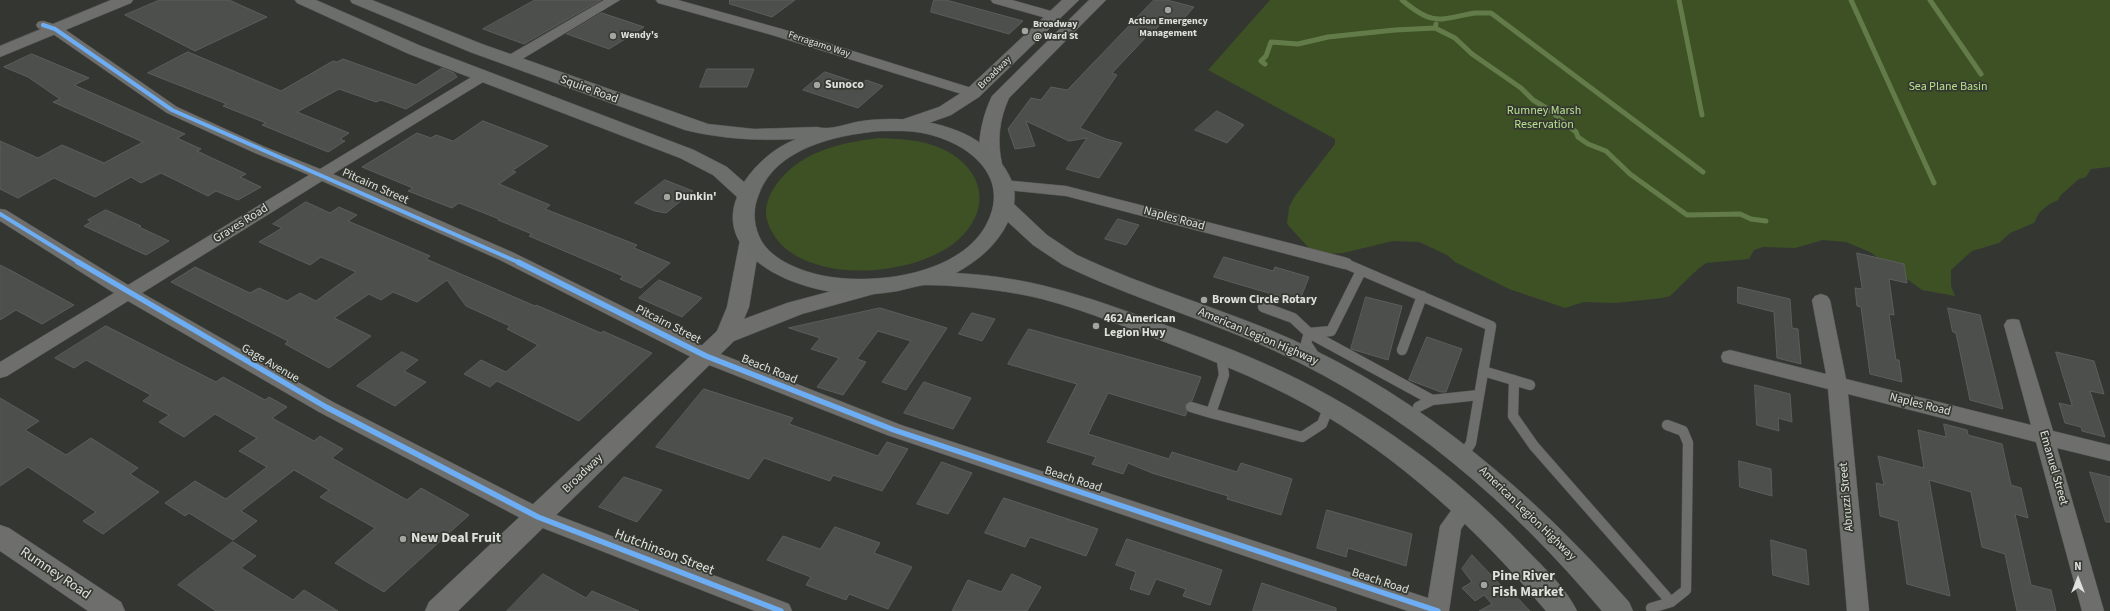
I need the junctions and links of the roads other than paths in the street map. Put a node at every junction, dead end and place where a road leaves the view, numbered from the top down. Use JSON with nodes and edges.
{"nodes":[{"id":1,"x":104,"y":0,"type":"edge"},
{"id":2,"x":125,"y":0,"type":"edge"},
{"id":3,"x":303,"y":0,"type":"edge"},
{"id":4,"x":358,"y":0,"type":"edge"},
{"id":5,"x":612,"y":0,"type":"edge"},
{"id":6,"x":663,"y":0,"type":"edge"},
{"id":7,"x":998,"y":0,"type":"edge"},
{"id":8,"x":1071,"y":0,"type":"edge"},
{"id":9,"x":1098,"y":0,"type":"edge"},
{"id":10,"x":1053,"y":16,"type":"junction"},
{"id":11,"x":49,"y":27,"type":"junction"},
{"id":12,"x":0,"y":42,"type":"edge"},
{"id":13,"x":0,"y":52,"type":"edge"},
{"id":14,"x":509,"y":60,"type":"junction"},
{"id":15,"x":482,"y":76,"type":"junction"},
{"id":16,"x":974,"y":93,"type":"junction"},
{"id":17,"x":905,"y":125,"type":"junction"},
{"id":18,"x":830,"y":133,"type":"junction"},
{"id":19,"x":992,"y":164,"type":"junction"},
{"id":20,"x":321,"y":174,"type":"junction"},
{"id":21,"x":748,"y":195,"type":"junction"},
{"id":22,"x":1003,"y":195,"type":"junction"},
{"id":23,"x":0,"y":214,"type":"edge"},
{"id":24,"x":750,"y":240,"type":"junction"},
{"id":25,"x":1344,"y":263,"type":"joint"},
{"id":26,"x":1361,"y":271,"type":"junction"},
{"id":27,"x":921,"y":278,"type":"junction"},
{"id":28,"x":873,"y":287,"type":"junction"},
{"id":29,"x":128,"y":293,"type":"junction"},
{"id":30,"x":1422,"y":296,"type":"junction"},
{"id":31,"x":1821,"y":300,"type":"dead end"},
{"id":32,"x":1263,"y":307,"type":"dead end"},
{"id":33,"x":2013,"y":325,"type":"dead end"},
{"id":34,"x":1309,"y":333,"type":"junction"},
{"id":35,"x":726,"y":335,"type":"junction"},
{"id":36,"x":1402,"y":350,"type":"dead end"},
{"id":37,"x":1221,"y":354,"type":"junction"},
{"id":38,"x":706,"y":356,"type":"junction"},
{"id":39,"x":1730,"y":357,"type":"dead end"},
{"id":40,"x":1320,"y":363,"type":"junction"},
{"id":41,"x":0,"y":371,"type":"edge"},
{"id":42,"x":1484,"y":371,"type":"junction"},
{"id":43,"x":1514,"y":380,"type":"junction"},
{"id":44,"x":1837,"y":384,"type":"junction"},
{"id":45,"x":1530,"y":385,"type":"dead end"},
{"id":46,"x":1479,"y":395,"type":"junction"},
{"id":47,"x":1432,"y":400,"type":"junction"},
{"id":48,"x":1329,"y":406,"type":"junction"},
{"id":49,"x":1192,"y":407,"type":"dead end"},
{"id":50,"x":1418,"y":407,"type":"dead end"},
{"id":51,"x":1211,"y":413,"type":"junction"},
{"id":52,"x":1667,"y":425,"type":"dead end"},
{"id":53,"x":2044,"y":436,"type":"junction"},
{"id":54,"x":2110,"y":453,"type":"edge"},
{"id":55,"x":1463,"y":456,"type":"junction"},
{"id":56,"x":1466,"y":507,"type":"junction"},
{"id":57,"x":538,"y":517,"type":"junction"},
{"id":58,"x":0,"y":536,"type":"edge"},
{"id":59,"x":1671,"y":602,"type":"junction"},
{"id":60,"x":1651,"y":608,"type":"dead end"},
{"id":61,"x":111,"y":611,"type":"edge"},
{"id":62,"x":439,"y":611,"type":"edge"},
{"id":63,"x":781,"y":611,"type":"edge"},
{"id":64,"x":1437,"y":611,"type":"edge"},
{"id":65,"x":1563,"y":611,"type":"edge"},
{"id":66,"x":1619,"y":611,"type":"edge"},
{"id":67,"x":1858,"y":611,"type":"edge"},
{"id":68,"x":2094,"y":611,"type":"edge"}],
"edges":[{"from":1,"to":11,"type":"main road"},
{"from":2,"to":11,"type":"main road"},
{"from":3,"to":15,"type":"highway","name":"Squire Road"},
{"from":4,"to":14,"type":"highway","name":"Squire Road"},
{"from":5,"to":14,"type":"street"},
{"from":6,"to":16,"type":"street","name":"Ferragamo Way"},
{"from":7,"to":10,"type":"street"},
{"from":8,"to":10,"type":"main road","name":"Broadway"},
{"from":9,"to":19,"type":"main road","name":"Broadway"},
{"from":10,"to":16,"type":"main road","name":"Broadway"},
{"from":11,"to":12,"type":"main road"},
{"from":11,"to":13,"type":"main road"},
{"from":11,"to":20,"type":"street","name":"Pitcairn Street"},
{"from":14,"to":18,"type":"highway","name":"Squire Road"},
{"from":15,"to":20,"type":"street","name":"Graves Road"},
{"from":15,"to":21,"type":"highway","name":"Squire Road"},
{"from":16,"to":17,"type":"main road","name":"Broadway"},
{"from":17,"to":18,"type":"highway","name":"American Legion Highway"},
{"from":17,"to":19,"type":"highway","name":"American Legion Highway"},
{"from":18,"to":21,"type":"highway"},
{"from":19,"to":22,"type":"highway","name":"American Legion Highway"},
{"from":20,"to":29,"type":"street","name":"Graves Road"},
{"from":20,"to":38,"type":"street","name":"Pitcairn Street"},
{"from":21,"to":24,"type":"highway"},
{"from":22,"to":25,"type":"street","name":"Naples Road"},
{"from":22,"to":27,"type":"highway"},
{"from":22,"to":40,"type":"highway","name":"American Legion Highway"},
{"from":23,"to":29,"type":"street","name":"Gage Avenue"},
{"from":24,"to":28,"type":"highway"},
{"from":24,"to":35,"type":"main road","name":"Broadway"},
{"from":25,"to":26,"type":"lane"},
{"from":26,"to":30,"type":"lane"},
{"from":26,"to":34,"type":"lane"},
{"from":27,"to":28,"type":"highway"},
{"from":27,"to":37,"type":"highway"},
{"from":28,"to":35,"type":"main road","name":"Broadway"},
{"from":29,"to":41,"type":"street","name":"Graves Road"},
{"from":29,"to":57,"type":"street","name":"Gage Avenue"},
{"from":30,"to":36,"type":"lane"},
{"from":30,"to":42,"type":"lane"},
{"from":31,"to":44,"type":"street","name":"Abruzzi Street"},
{"from":32,"to":34,"type":"lane"},
{"from":33,"to":53,"type":"street","name":"Emanuel Street"},
{"from":34,"to":40,"type":"lane"},
{"from":34,"to":47,"type":"lane"},
{"from":35,"to":38,"type":"main road","name":"Broadway"},
{"from":37,"to":48,"type":"highway"},
{"from":37,"to":51,"type":"lane"},
{"from":38,"to":57,"type":"main road","name":"Broadway"},
{"from":38,"to":64,"type":"street","name":"Beach Road"},
{"from":39,"to":44,"type":"street","name":"Naples Road"},
{"from":40,"to":55,"type":"highway","name":"American Legion Highway"},
{"from":42,"to":43,"type":"lane"},
{"from":42,"to":46,"type":"lane"},
{"from":43,"to":45,"type":"lane"},
{"from":43,"to":59,"type":"lane"},
{"from":44,"to":53,"type":"street","name":"Naples Road"},
{"from":44,"to":67,"type":"street","name":"Abruzzi Street"},
{"from":46,"to":47,"type":"lane"},
{"from":46,"to":55,"type":"lane"},
{"from":47,"to":50,"type":"lane"},
{"from":48,"to":51,"type":"lane"},
{"from":48,"to":56,"type":"highway"},
{"from":49,"to":51,"type":"lane"},
{"from":52,"to":59,"type":"lane"},
{"from":53,"to":54,"type":"street","name":"Naples Road"},
{"from":53,"to":68,"type":"street","name":"Emanuel Street"},
{"from":55,"to":66,"type":"highway","name":"American Legion Highway"},
{"from":56,"to":64,"type":"street"},
{"from":56,"to":65,"type":"highway"},
{"from":57,"to":62,"type":"main road","name":"Broadway"},
{"from":57,"to":63,"type":"street","name":"Hutchinson Street"},
{"from":58,"to":61,"type":"main road","name":"Rumney Road"},
{"from":59,"to":60,"type":"lane"}]}
